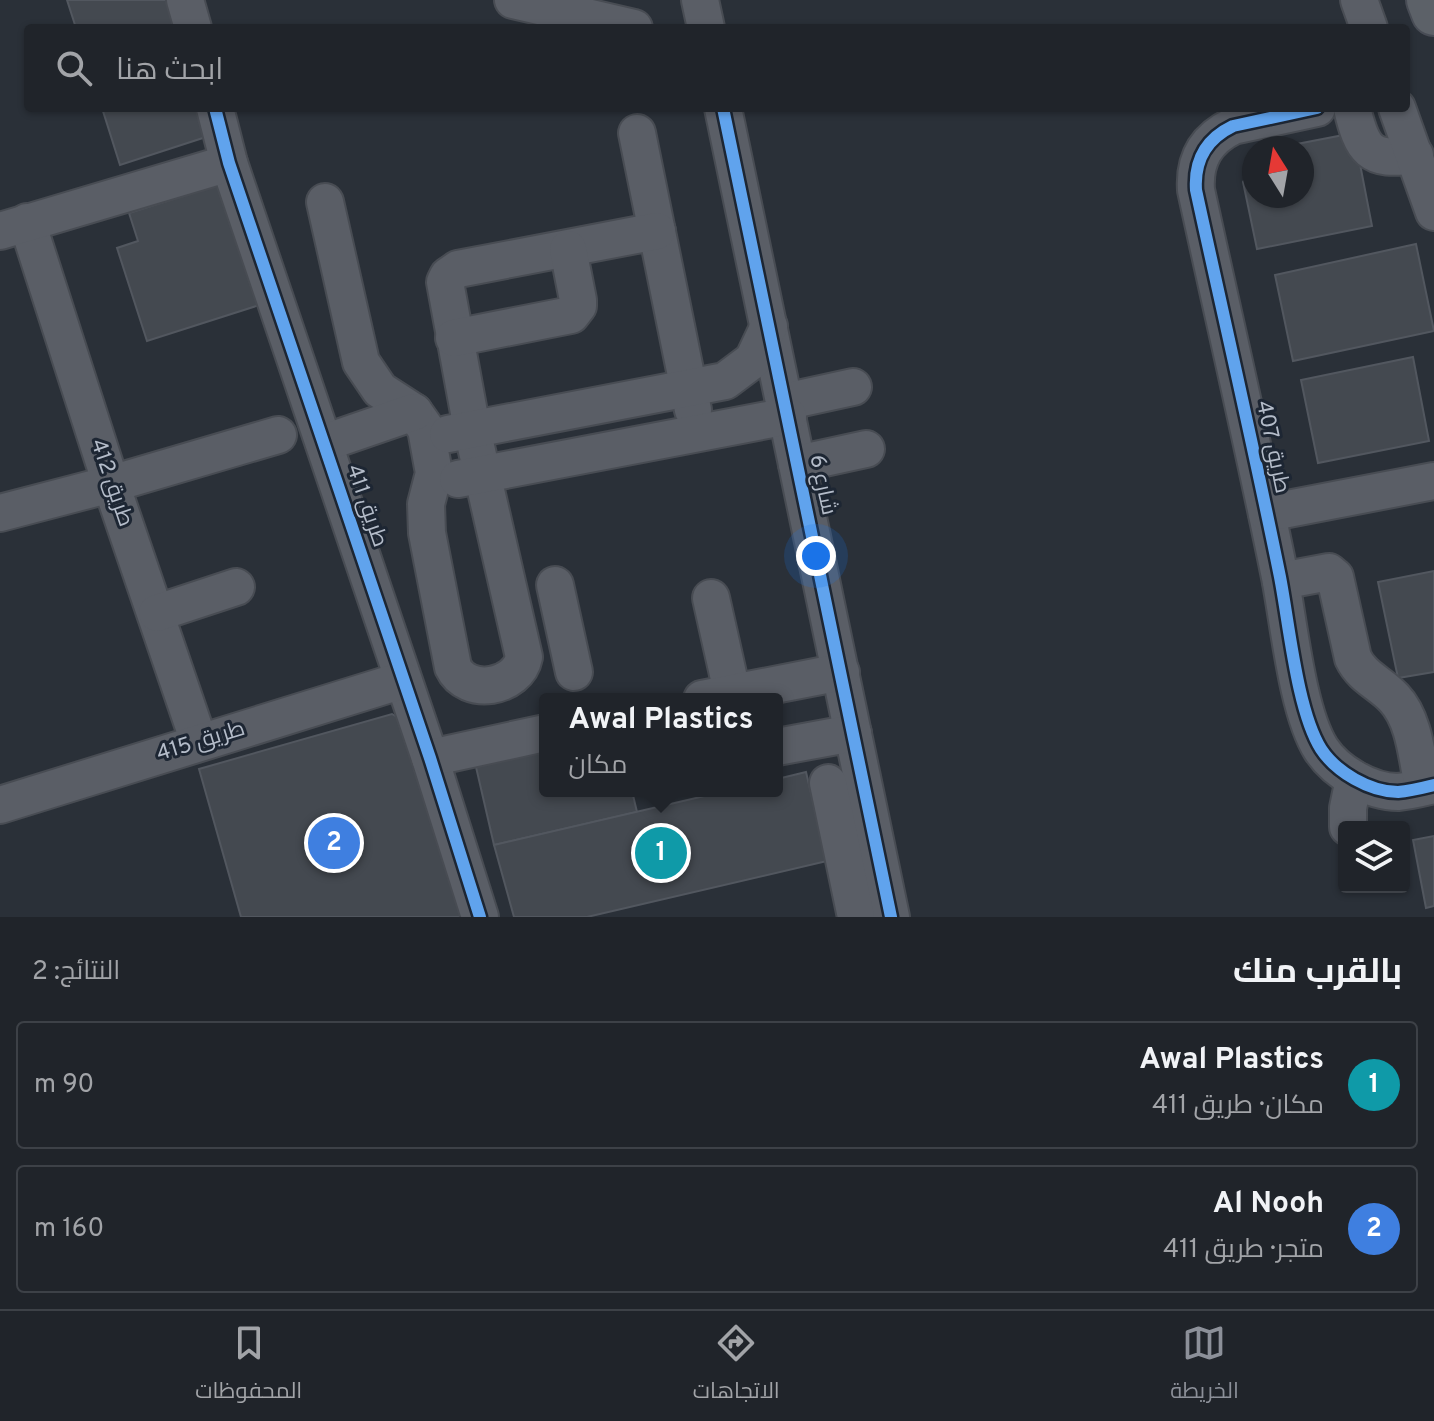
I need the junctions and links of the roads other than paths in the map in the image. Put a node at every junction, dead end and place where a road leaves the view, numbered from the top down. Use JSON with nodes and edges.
{"nodes":[{"id":1,"x":185,"y":0,"type":"edge"},
{"id":2,"x":513,"y":0,"type":"edge"},
{"id":3,"x":700,"y":0,"type":"edge"},
{"id":4,"x":1359,"y":0,"type":"edge"},
{"id":5,"x":1429,"y":0,"type":"edge"},
{"id":6,"x":1434,"y":13,"type":"edge"},
{"id":7,"x":192,"y":24,"type":"edge"},
{"id":8,"x":617,"y":24,"type":"edge"},
{"id":9,"x":705,"y":24,"type":"edge"},
{"id":10,"x":1368,"y":24,"type":"edge"},
{"id":11,"x":216,"y":112,"type":"edge"},
{"id":12,"x":724,"y":112,"type":"edge"},
{"id":13,"x":1298,"y":112,"type":"edge"},
{"id":14,"x":1353,"y":112,"type":"edge"},
{"id":15,"x":1399,"y":112,"type":"edge"},
{"id":16,"x":637,"y":133,"type":"dead end"},
{"id":17,"x":1415,"y":155,"type":"junction"},
{"id":18,"x":229,"y":163,"type":"junction"},
{"id":19,"x":325,"y":202,"type":"dead end"},
{"id":20,"x":1434,"y":212,"type":"edge"},
{"id":21,"x":9,"y":221,"type":"edge"},
{"id":22,"x":657,"y":231,"type":"junction"},
{"id":23,"x":568,"y":249,"type":"junction"},
{"id":24,"x":769,"y":326,"type":"junction"},
{"id":25,"x":454,"y":338,"type":"junction"},
{"id":26,"x":853,"y":387,"type":"dead end"},
{"id":27,"x":689,"y":388,"type":"junction"},
{"id":28,"x":786,"y":409,"type":"junction"},
{"id":29,"x":421,"y":425,"type":"junction"},
{"id":30,"x":472,"y":429,"type":"junction"},
{"id":31,"x":698,"y":432,"type":"junction"},
{"id":32,"x":278,"y":435,"type":"dead end"},
{"id":33,"x":324,"y":443,"type":"junction"},
{"id":34,"x":866,"y":449,"type":"dead end"},
{"id":35,"x":797,"y":464,"type":"junction"},
{"id":36,"x":482,"y":474,"type":"junction"},
{"id":37,"x":1434,"y":481,"type":"edge"},
{"id":38,"x":433,"y":483,"type":"junction"},
{"id":39,"x":111,"y":484,"type":"junction"},
{"id":40,"x":0,"y":513,"type":"edge"},
{"id":41,"x":1267,"y":513,"type":"junction"},
{"id":42,"x":1281,"y":581,"type":"junction"},
{"id":43,"x":555,"y":585,"type":"dead end"},
{"id":44,"x":236,"y":587,"type":"dead end"},
{"id":45,"x":711,"y":598,"type":"dead end"},
{"id":46,"x":157,"y":613,"type":"junction"},
{"id":47,"x":565,"y":630,"type":"junction"},
{"id":48,"x":520,"y":640,"type":"junction"},
{"id":49,"x":1358,"y":669,"type":"junction"},
{"id":50,"x":574,"y":672,"type":"dead end"},
{"id":51,"x":841,"y":672,"type":"junction"},
{"id":52,"x":403,"y":680,"type":"junction"},
{"id":53,"x":1300,"y":683,"type":"junction"},
{"id":54,"x":717,"y":693,"type":"edge"},
{"id":55,"x":732,"y":693,"type":"edge"},
{"id":56,"x":853,"y":733,"type":"junction"},
{"id":57,"x":539,"y":734,"type":"edge"},
{"id":58,"x":199,"y":742,"type":"junction"},
{"id":59,"x":783,"y":746,"type":"edge"},
{"id":60,"x":430,"y":758,"type":"junction"},
{"id":61,"x":1354,"y":779,"type":"junction"},
{"id":62,"x":828,"y":783,"type":"dead end"},
{"id":63,"x":1429,"y":786,"type":"edge"},
{"id":64,"x":0,"y":805,"type":"edge"},
{"id":65,"x":1348,"y":821,"type":"edge"},
{"id":66,"x":480,"y":917,"type":"edge"},
{"id":67,"x":856,"y":917,"type":"edge"},
{"id":68,"x":891,"y":917,"type":"edge"}],
"edges":[{"from":1,"to":7,"type":"street"},
{"from":2,"to":8,"type":"street"},
{"from":3,"to":9,"type":"street"},
{"from":4,"to":10,"type":"street"},
{"from":5,"to":6,"type":"main road"},
{"from":11,"to":18,"type":"street","name":"طريق 411"},
{"from":12,"to":24,"type":"street","name":"شارع 6"},
{"from":13,"to":41,"type":"street","name":"طريق 407"},
{"from":14,"to":17,"type":"street"},
{"from":15,"to":17,"type":"street"},
{"from":16,"to":22,"type":"street"},
{"from":17,"to":20,"type":"street"},
{"from":18,"to":21,"type":"street","name":"طريق 412"},
{"from":18,"to":33,"type":"street","name":"طريق 411"},
{"from":19,"to":29,"type":"street"},
{"from":21,"to":39,"type":"street","name":"طريق 412"},
{"from":22,"to":23,"type":"street"},
{"from":22,"to":27,"type":"street"},
{"from":23,"to":25,"type":"street"},
{"from":23,"to":25,"type":"street"},
{"from":24,"to":27,"type":"street"},
{"from":24,"to":28,"type":"street","name":"شارع 6"},
{"from":25,"to":30,"type":"street"},
{"from":26,"to":28,"type":"street"},
{"from":27,"to":30,"type":"street"},
{"from":27,"to":31,"type":"street"},
{"from":28,"to":31,"type":"street"},
{"from":28,"to":35,"type":"street","name":"شارع 6"},
{"from":29,"to":30,"type":"street"},
{"from":29,"to":33,"type":"street"},
{"from":29,"to":38,"type":"street"},
{"from":30,"to":36,"type":"street"},
{"from":31,"to":36,"type":"street"},
{"from":32,"to":39,"type":"street"},
{"from":33,"to":52,"type":"street","name":"طريق 411"},
{"from":34,"to":35,"type":"street"},
{"from":35,"to":51,"type":"street","name":"شارع 6"},
{"from":36,"to":38,"type":"street"},
{"from":36,"to":48,"type":"street"},
{"from":37,"to":41,"type":"street"},
{"from":38,"to":48,"type":"street"},
{"from":39,"to":40,"type":"street"},
{"from":39,"to":46,"type":"street","name":"طريق 412"},
{"from":41,"to":42,"type":"street","name":"طريق 407"},
{"from":42,"to":49,"type":"street"},
{"from":42,"to":53,"type":"street","name":"طريق 407"},
{"from":43,"to":47,"type":"street"},
{"from":44,"to":46,"type":"street"},
{"from":45,"to":54,"type":"street"},
{"from":46,"to":58,"type":"street","name":"طريق 412"},
{"from":47,"to":48,"type":"street"},
{"from":47,"to":50,"type":"street"},
{"from":49,"to":53,"type":"street"},
{"from":49,"to":63,"type":"street"},
{"from":51,"to":55,"type":"street"},
{"from":51,"to":56,"type":"street","name":"شارع 6"},
{"from":52,"to":58,"type":"street","name":"طريق 415"},
{"from":52,"to":60,"type":"street","name":"طريق 411"},
{"from":53,"to":61,"type":"street","name":"طريق 407"},
{"from":56,"to":59,"type":"street"},
{"from":56,"to":68,"type":"street","name":"شارع 6"},
{"from":57,"to":60,"type":"street"},
{"from":58,"to":64,"type":"street","name":"طريق 415"},
{"from":60,"to":66,"type":"street","name":"طريق 411"},
{"from":61,"to":63,"type":"street","name":"طريق 407"},
{"from":61,"to":65,"type":"street"},
{"from":62,"to":67,"type":"street"}]}
